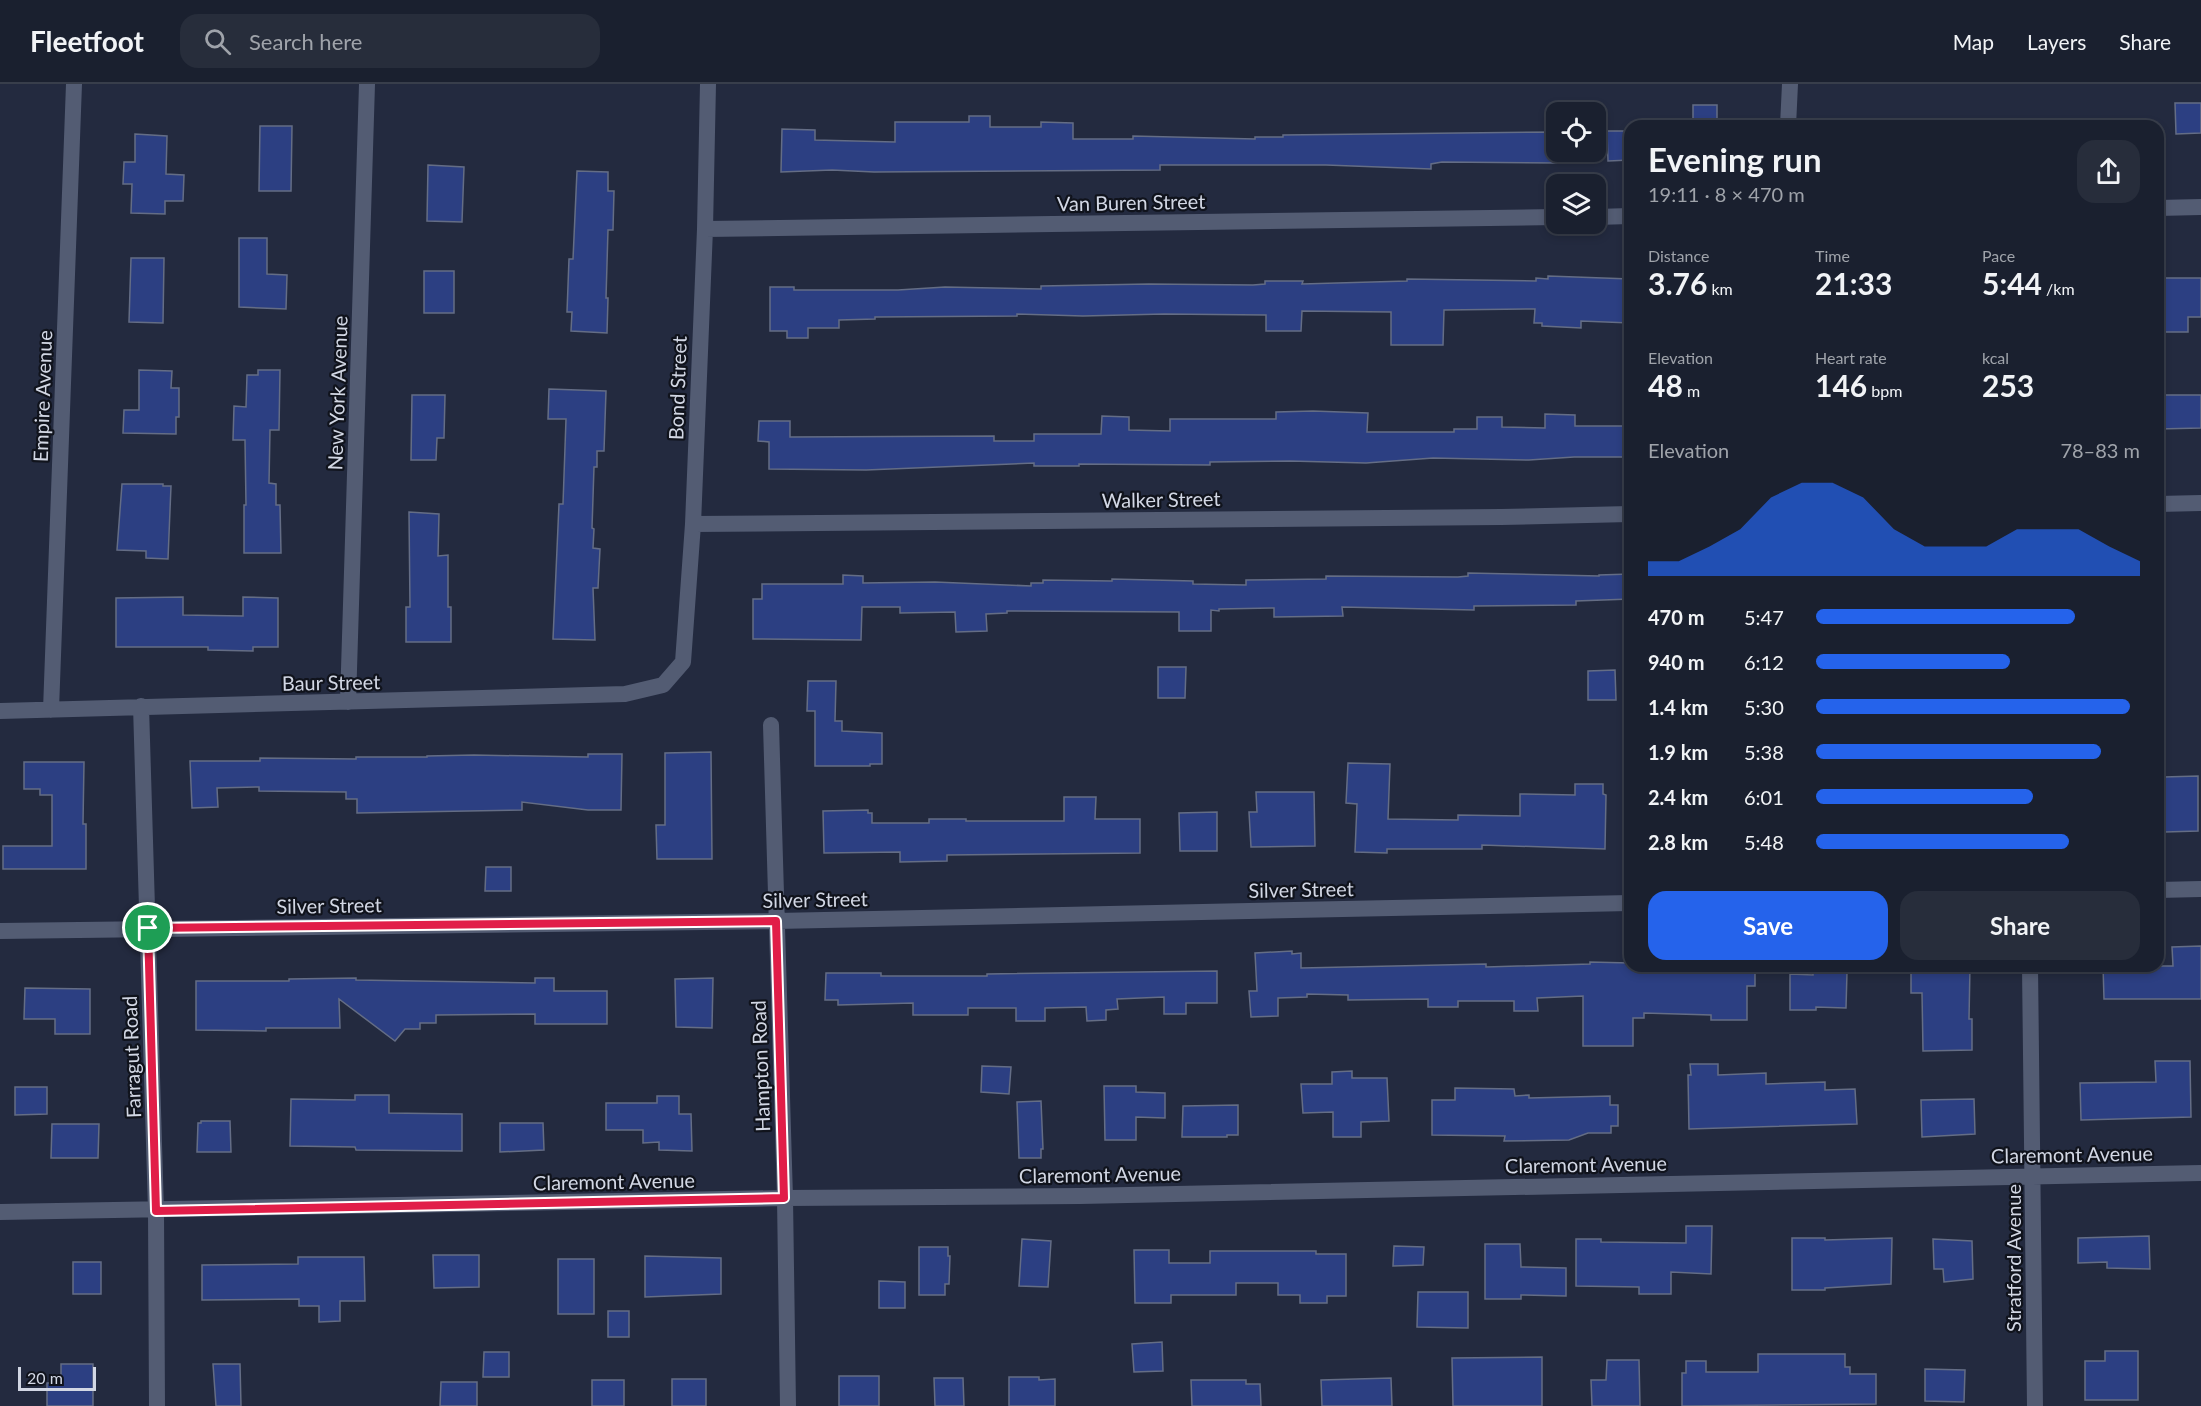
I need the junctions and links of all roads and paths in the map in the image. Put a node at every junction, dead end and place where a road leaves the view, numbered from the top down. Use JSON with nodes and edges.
{"nodes":[{"id":1,"x":74,"y":84,"type":"edge"},
{"id":2,"x":367,"y":84,"type":"edge"},
{"id":3,"x":708,"y":84,"type":"edge"},
{"id":4,"x":1790,"y":84,"type":"edge"},
{"id":5,"x":1788,"y":120,"type":"edge"},
{"id":6,"x":2201,"y":207,"type":"edge"},
{"id":7,"x":2164,"y":208,"type":"edge"},
{"id":8,"x":1624,"y":216,"type":"edge"},
{"id":9,"x":1546,"y":217,"type":"edge"},
{"id":10,"x":1606,"y":217,"type":"edge"},
{"id":11,"x":705,"y":229,"type":"junction"},
{"id":12,"x":2201,"y":503,"type":"edge"},
{"id":13,"x":2164,"y":504,"type":"edge"},
{"id":14,"x":1624,"y":514,"type":"edge"},
{"id":15,"x":693,"y":524,"type":"junction"},
{"id":16,"x":663,"y":685,"type":"joint"},
{"id":17,"x":348,"y":702,"type":"junction"},
{"id":18,"x":141,"y":706,"type":"junction"},
{"id":19,"x":51,"y":710,"type":"junction"},
{"id":20,"x":0,"y":711,"type":"edge"},
{"id":21,"x":771,"y":725,"type":"dead end"},
{"id":22,"x":2201,"y":889,"type":"edge"},
{"id":23,"x":2164,"y":890,"type":"edge"},
{"id":24,"x":1624,"y":903,"type":"edge"},
{"id":25,"x":776,"y":921,"type":"junction"},
{"id":26,"x":148,"y":928,"type":"junction"},
{"id":27,"x":0,"y":932,"type":"edge"},
{"id":28,"x":2030,"y":972,"type":"edge"},
{"id":29,"x":2201,"y":1173,"type":"edge"},
{"id":30,"x":2033,"y":1175,"type":"junction"},
{"id":31,"x":784,"y":1198,"type":"junction"},
{"id":32,"x":156,"y":1211,"type":"junction"},
{"id":33,"x":0,"y":1212,"type":"edge"},
{"id":34,"x":157,"y":1406,"type":"edge"},
{"id":35,"x":788,"y":1406,"type":"edge"},
{"id":36,"x":2035,"y":1406,"type":"edge"}],
"edges":[{"from":1,"to":19,"type":"street","name":"Empire Avenue"},
{"from":2,"to":17,"type":"street","name":"New York Avenue"},
{"from":3,"to":11,"type":"street","name":"Bond Street"},
{"from":4,"to":5,"type":"street"},
{"from":6,"to":7,"type":"street"},
{"from":8,"to":10,"type":"street"},
{"from":9,"to":11,"type":"street","name":"Van Buren Street"},
{"from":11,"to":15,"type":"street","name":"Bond Street"},
{"from":12,"to":13,"type":"street"},
{"from":14,"to":15,"type":"street","name":"Walker Street"},
{"from":15,"to":16,"type":"street","name":"Bond Street"},
{"from":16,"to":17,"type":"street","name":"Baur Street"},
{"from":17,"to":18,"type":"street","name":"Baur Street"},
{"from":18,"to":19,"type":"street","name":"Baur Street"},
{"from":18,"to":26,"type":"street","name":"Farragut Road"},
{"from":19,"to":20,"type":"street","name":"Baur Street"},
{"from":21,"to":25,"type":"street","name":"Hampton Road"},
{"from":22,"to":23,"type":"street"},
{"from":24,"to":25,"type":"street","name":"Silver Street"},
{"from":25,"to":26,"type":"street","name":"Silver Street"},
{"from":25,"to":31,"type":"street","name":"Hampton Road"},
{"from":26,"to":27,"type":"street","name":"Silver Street"},
{"from":26,"to":32,"type":"street","name":"Farragut Road"},
{"from":28,"to":30,"type":"street","name":"Stratford Avenue"},
{"from":29,"to":30,"type":"street","name":"Claremont Avenue"},
{"from":30,"to":31,"type":"street","name":"Claremont Avenue"},
{"from":30,"to":36,"type":"street","name":"Stratford Avenue"},
{"from":31,"to":32,"type":"street","name":"Claremont Avenue"},
{"from":31,"to":35,"type":"street","name":"Hampton Road"},
{"from":32,"to":33,"type":"street","name":"Claremont Avenue"},
{"from":32,"to":34,"type":"street","name":"Farragut Road"}]}
